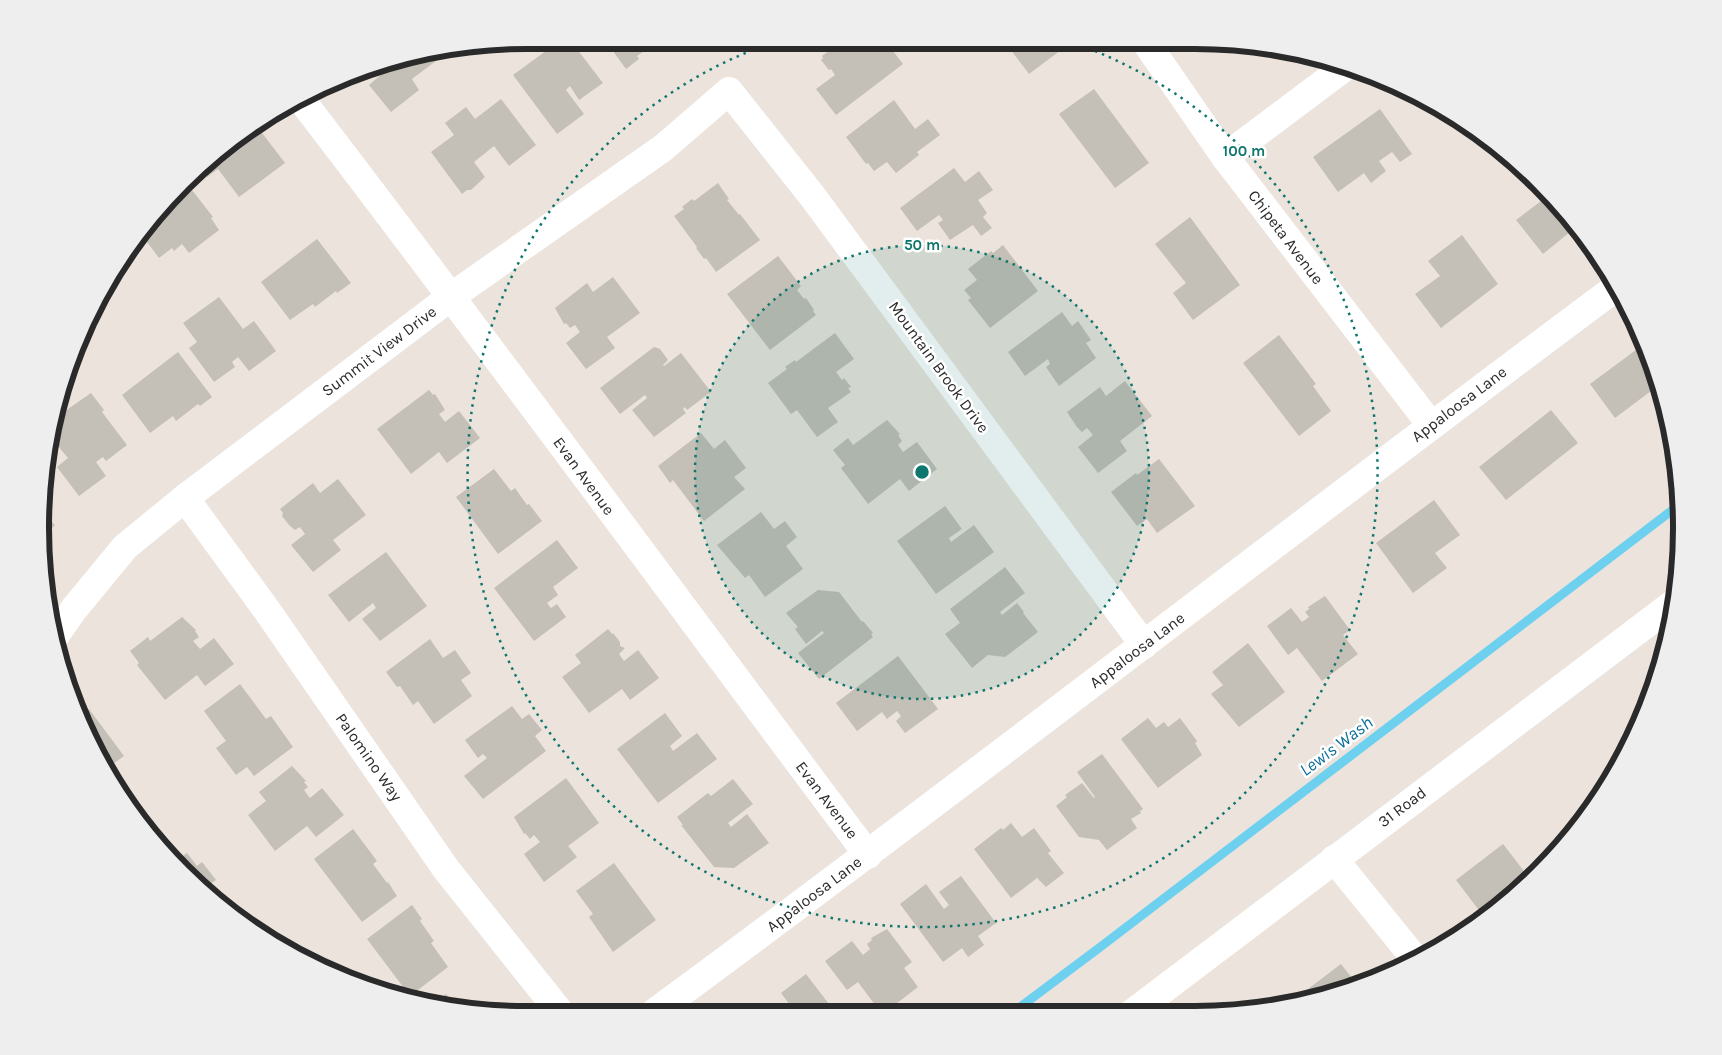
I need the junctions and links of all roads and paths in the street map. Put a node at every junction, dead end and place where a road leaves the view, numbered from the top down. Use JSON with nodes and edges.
{"nodes":[{"id":1,"x":1150,"y":49,"type":"edge"},
{"id":2,"x":1339,"y":71,"type":"edge"},
{"id":3,"x":729,"y":92,"type":"joint"},
{"id":4,"x":305,"y":104,"type":"edge"},
{"id":5,"x":1225,"y":157,"type":"junction"},
{"id":6,"x":1611,"y":291,"type":"edge"},
{"id":7,"x":452,"y":296,"type":"junction"},
{"id":8,"x":1430,"y":426,"type":"junction"},
{"id":9,"x":185,"y":498,"type":"junction"},
{"id":10,"x":1666,"y":609,"type":"edge"},
{"id":11,"x":60,"y":629,"type":"edge"},
{"id":12,"x":1144,"y":645,"type":"junction"},
{"id":13,"x":868,"y":855,"type":"junction"},
{"id":14,"x":1334,"y":858,"type":"junction"},
{"id":15,"x":1411,"y":954,"type":"edge"},
{"id":16,"x":556,"y":1006,"type":"edge"},
{"id":17,"x":663,"y":1006,"type":"edge"},
{"id":18,"x":1141,"y":1006,"type":"edge"}],
"edges":[{"from":1,"to":5,"type":"street","name":"Chipeta Avenue"},
{"from":2,"to":5,"type":"street"},
{"from":3,"to":7,"type":"street","name":"Summit View Drive"},
{"from":3,"to":12,"type":"street","name":"Mountain Brook Drive"},
{"from":4,"to":7,"type":"street","name":"Evan Avenue"},
{"from":5,"to":8,"type":"street","name":"Chipeta Avenue"},
{"from":6,"to":8,"type":"street","name":"Appaloosa Lane"},
{"from":7,"to":9,"type":"street","name":"Summit View Drive"},
{"from":7,"to":13,"type":"street","name":"Evan Avenue"},
{"from":8,"to":12,"type":"street","name":"Appaloosa Lane"},
{"from":9,"to":11,"type":"street","name":"Summit View Drive"},
{"from":9,"to":16,"type":"street","name":"Palomino Way"},
{"from":10,"to":14,"type":"street","name":"31 Road"},
{"from":12,"to":13,"type":"street","name":"Appaloosa Lane"},
{"from":13,"to":17,"type":"street","name":"Appaloosa Lane"},
{"from":14,"to":15,"type":"street"},
{"from":14,"to":18,"type":"street","name":"31 Road"}]}
